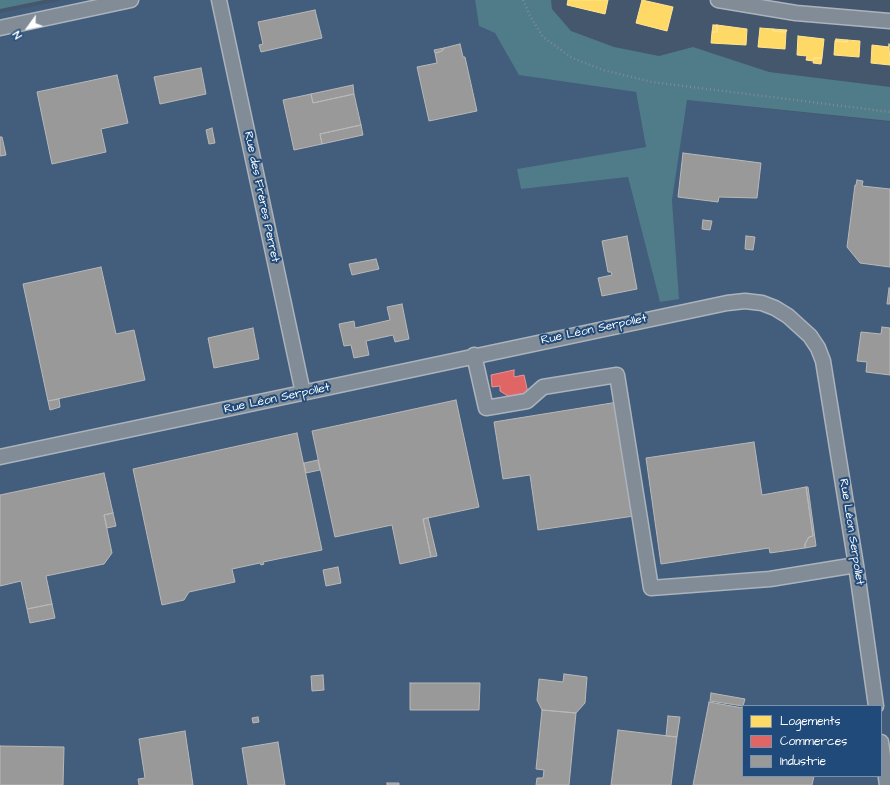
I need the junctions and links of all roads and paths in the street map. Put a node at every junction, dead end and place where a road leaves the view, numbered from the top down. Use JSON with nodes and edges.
{"nodes":[{"id":1,"x":131,"y":0,"type":"edge"},
{"id":2,"x":219,"y":0,"type":"edge"},
{"id":3,"x":523,"y":0,"type":"edge"},
{"id":4,"x":718,"y":0,"type":"edge"},
{"id":5,"x":890,"y":21,"type":"edge"},
{"id":6,"x":0,"y":28,"type":"edge"},
{"id":7,"x":890,"y":112,"type":"edge"},
{"id":8,"x":474,"y":355,"type":"junction"},
{"id":9,"x":303,"y":393,"type":"junction"},
{"id":10,"x":0,"y":457,"type":"edge"},
{"id":11,"x":856,"y":565,"type":"junction"},
{"id":12,"x":876,"y":705,"type":"edge"},
{"id":13,"x":882,"y":749,"type":"edge"},
{"id":14,"x":887,"y":785,"type":"edge"}],
"edges":[{"from":1,"to":6,"type":"street"},
{"from":2,"to":9,"type":"street","name":"Rue des Frères Perret"},
{"from":3,"to":7,"type":"path"},
{"from":4,"to":5,"type":"street"},
{"from":8,"to":9,"type":"street","name":"Rue Léon Serpollet"},
{"from":8,"to":11,"type":"street","name":"Rue Léon Serpollet"},
{"from":8,"to":11,"type":"street"},
{"from":9,"to":10,"type":"street","name":"Rue Léon Serpollet"},
{"from":11,"to":12,"type":"street","name":"Rue Léon Serpollet"},
{"from":13,"to":14,"type":"street"}]}
